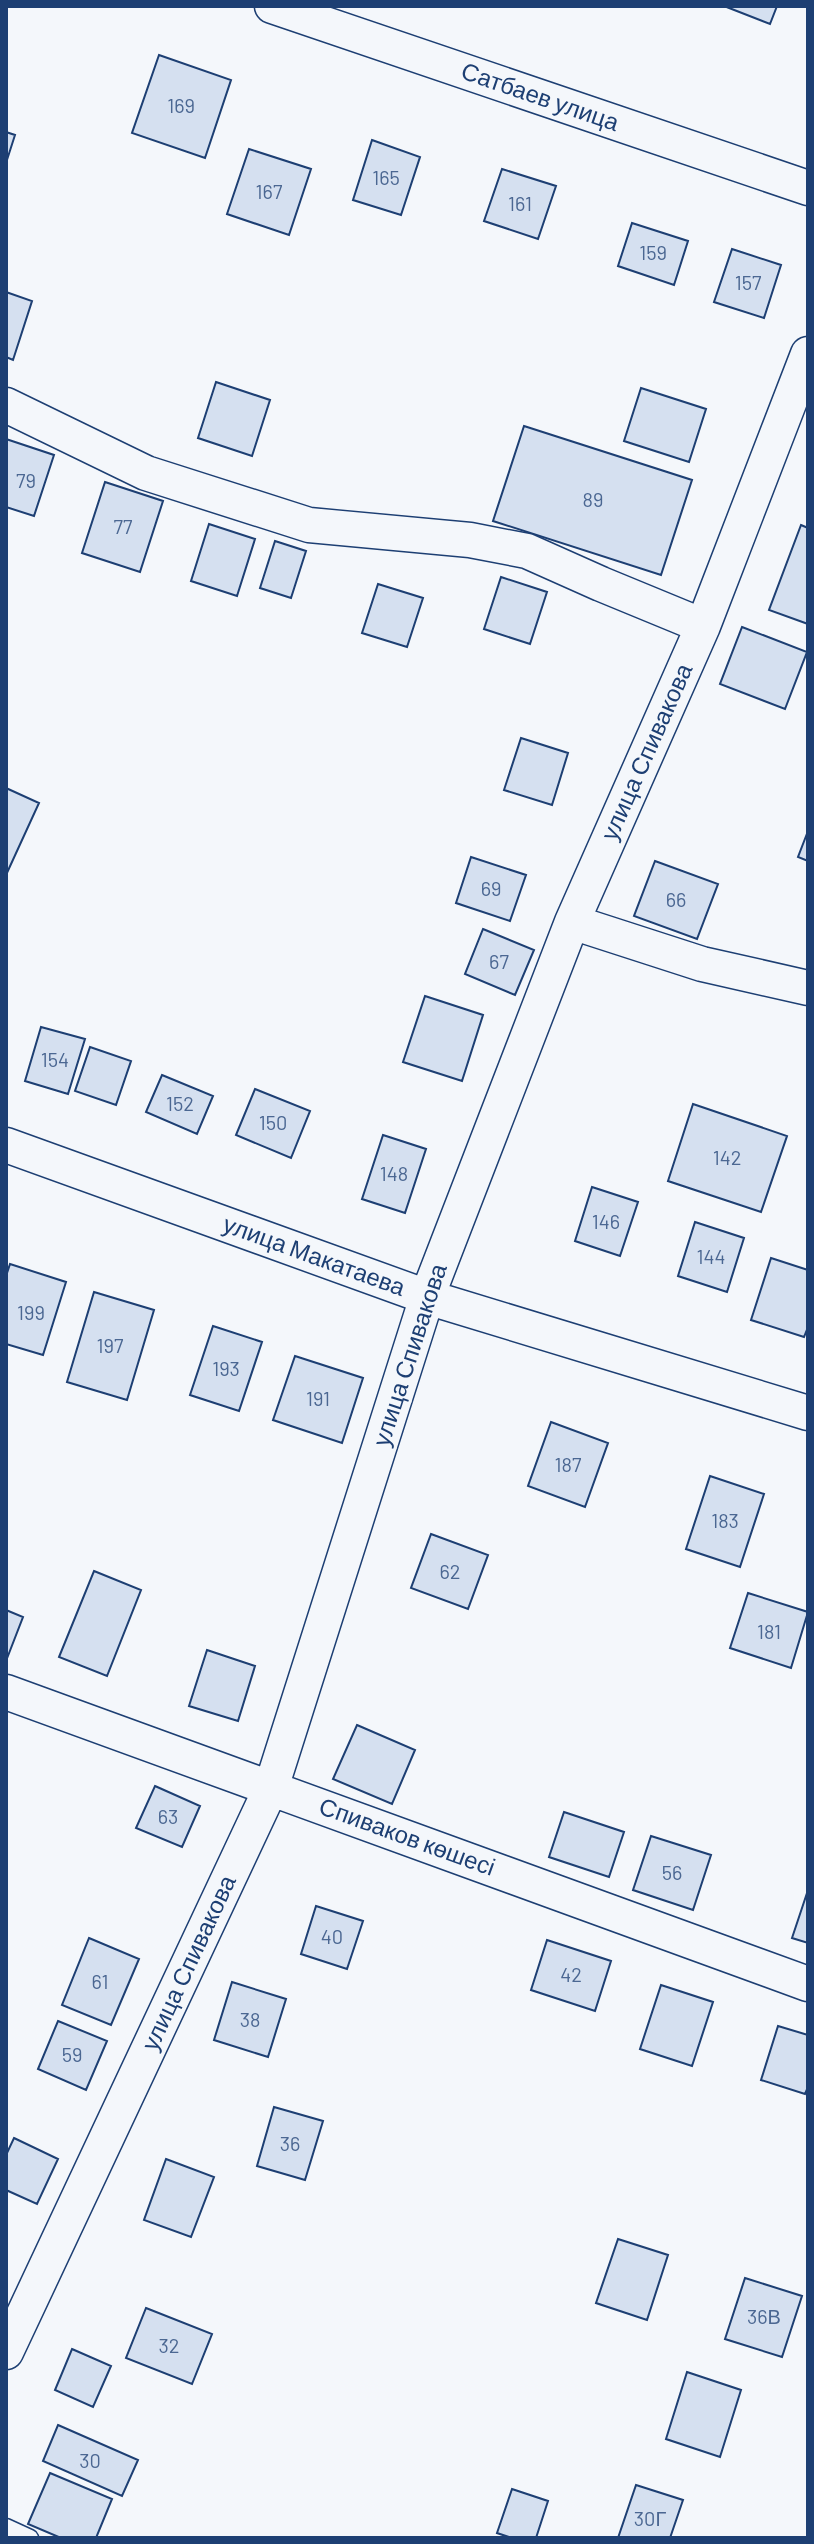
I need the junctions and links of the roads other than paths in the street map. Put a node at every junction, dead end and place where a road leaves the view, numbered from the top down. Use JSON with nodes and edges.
{"nodes":[{"id":1,"x":272,"y":6,"type":"edge"},
{"id":2,"x":808,"y":188,"type":"edge"},
{"id":3,"x":808,"y":354,"type":"edge"},
{"id":4,"x":6,"y":405,"type":"edge"},
{"id":5,"x":703,"y":626,"type":"junction"},
{"id":6,"x":572,"y":922,"type":"junction"},
{"id":7,"x":808,"y":988,"type":"edge"},
{"id":8,"x":6,"y":1145,"type":"edge"},
{"id":9,"x":427,"y":1297,"type":"junction"},
{"id":10,"x":808,"y":1413,"type":"edge"},
{"id":11,"x":6,"y":1692,"type":"edge"},
{"id":12,"x":271,"y":1788,"type":"junction"},
{"id":13,"x":808,"y":1984,"type":"edge"},
{"id":14,"x":6,"y":2352,"type":"edge"},
{"id":15,"x":6,"y":2527,"type":"edge"},
{"id":16,"x":30,"y":2538,"type":"edge"}],
"edges":[{"from":1,"to":2,"type":"street","name":"Сатбаев улица"},
{"from":3,"to":5,"type":"street","name":"улица Спивакова"},
{"from":4,"to":5,"type":"street"},
{"from":5,"to":6,"type":"street","name":"улица Спивакова"},
{"from":6,"to":7,"type":"street"},
{"from":6,"to":9,"type":"street","name":"улица Спивакова"},
{"from":8,"to":9,"type":"street","name":"улица Макатаева"},
{"from":9,"to":10,"type":"street","name":"улица Макатаева"},
{"from":9,"to":12,"type":"street","name":"улица Спивакова"},
{"from":11,"to":12,"type":"street","name":"Спиваков көшесі"},
{"from":12,"to":13,"type":"street","name":"Спиваков көшесі"},
{"from":12,"to":14,"type":"street","name":"улица Спивакова"},
{"from":15,"to":16,"type":"lane"}]}
